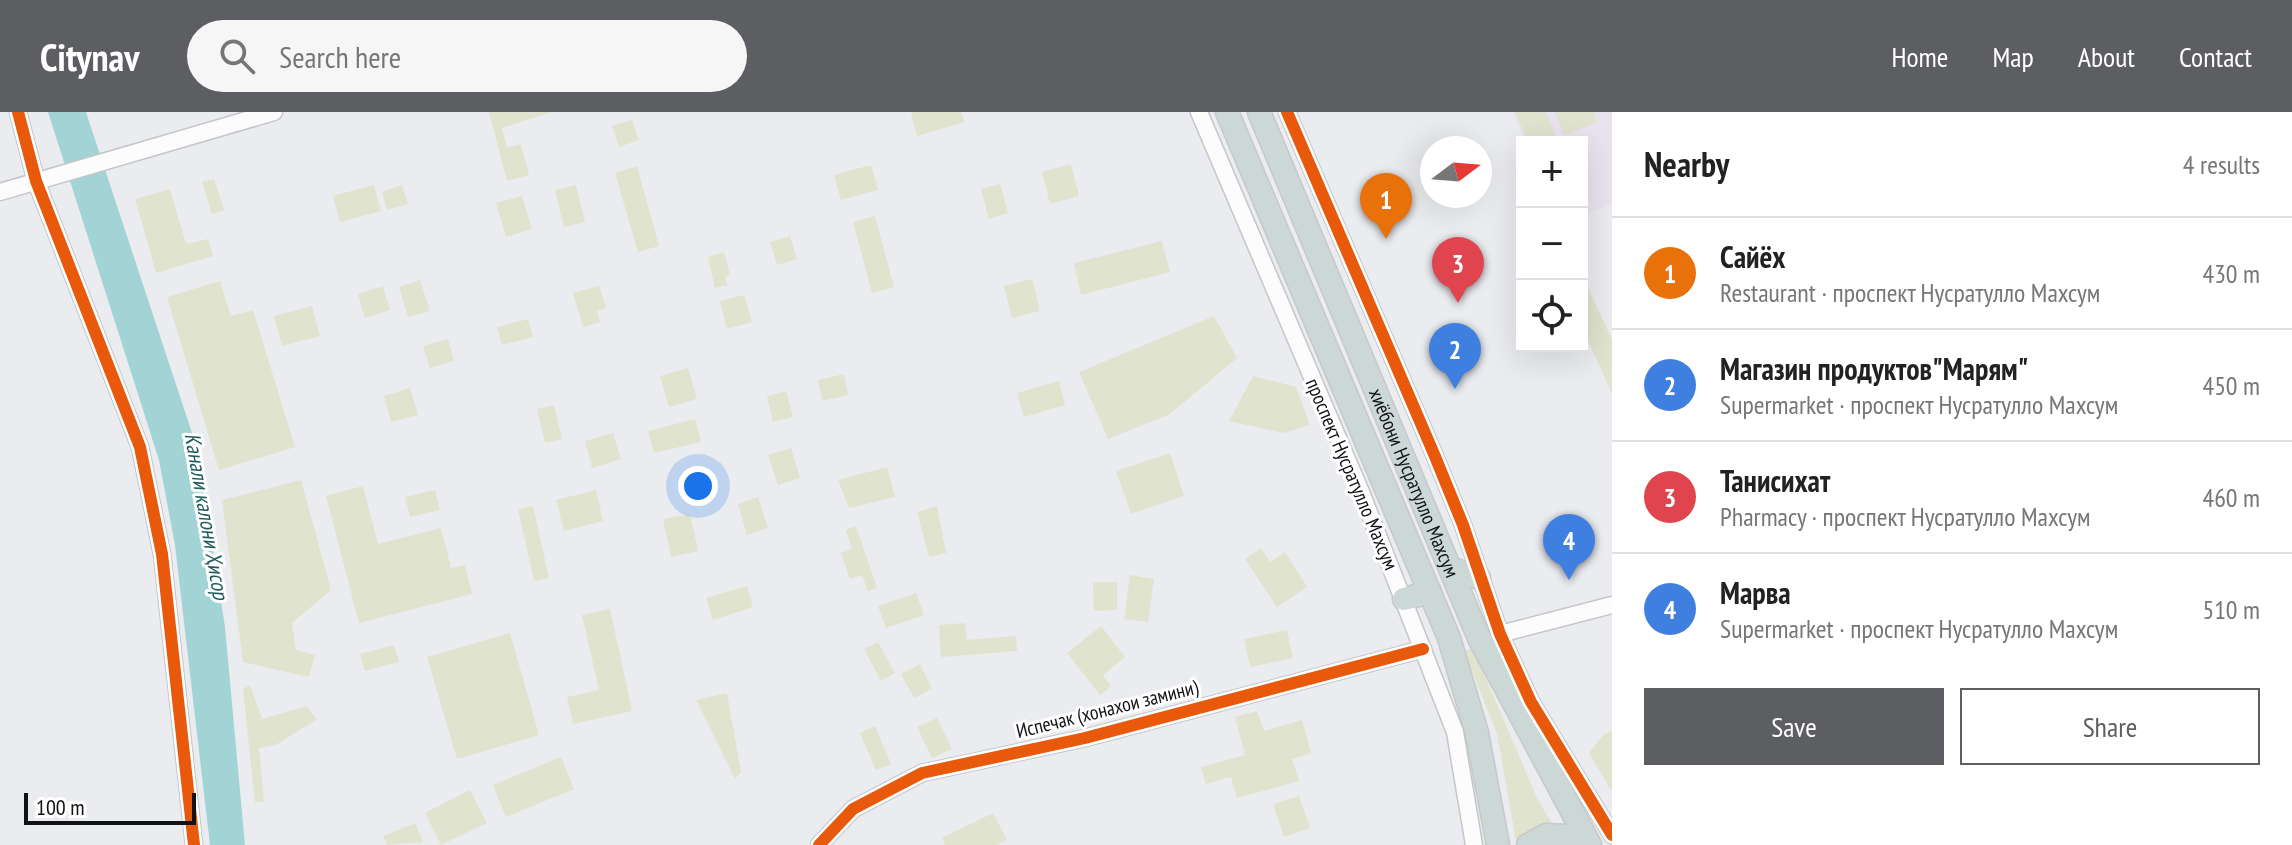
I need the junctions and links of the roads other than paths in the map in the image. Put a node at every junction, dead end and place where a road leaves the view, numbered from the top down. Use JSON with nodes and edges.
{"nodes":[{"id":1,"x":18,"y":112,"type":"edge"},
{"id":2,"x":274,"y":112,"type":"edge"},
{"id":3,"x":1199,"y":112,"type":"edge"},
{"id":4,"x":1227,"y":112,"type":"edge"},
{"id":5,"x":1259,"y":112,"type":"edge"},
{"id":6,"x":1287,"y":112,"type":"edge"},
{"id":7,"x":43,"y":178,"type":"junction"},
{"id":8,"x":0,"y":192,"type":"edge"},
{"id":9,"x":1450,"y":568,"type":"junction"},
{"id":10,"x":1479,"y":578,"type":"junction"},
{"id":11,"x":1430,"y":592,"type":"junction"},
{"id":12,"x":1404,"y":599,"type":"junction"},
{"id":13,"x":1612,"y":605,"type":"edge"},
{"id":14,"x":1500,"y":634,"type":"junction"},
{"id":15,"x":1423,"y":649,"type":"junction"},
{"id":16,"x":1612,"y":835,"type":"edge"},
{"id":17,"x":1588,"y":841,"type":"edge"},
{"id":18,"x":194,"y":845,"type":"edge"},
{"id":19,"x":819,"y":845,"type":"edge"},
{"id":20,"x":1474,"y":845,"type":"edge"},
{"id":21,"x":1498,"y":845,"type":"edge"},
{"id":22,"x":1528,"y":845,"type":"edge"}],
"edges":[{"from":1,"to":7,"type":"street"},
{"from":2,"to":7,"type":"street"},
{"from":3,"to":12,"type":"street","name":"проспект Нусратулло Махсум"},
{"from":4,"to":11,"type":"highway","name":"хиёбони Нусратулло Махсум"},
{"from":5,"to":9,"type":"highway","name":"хиёбони Нусратулло Махсум"},
{"from":6,"to":10,"type":"street"},
{"from":7,"to":8,"type":"street"},
{"from":7,"to":18,"type":"street"},
{"from":9,"to":10,"type":"highway"},
{"from":9,"to":17,"type":"highway","name":"хиёбони Нусратулло Махсум"},
{"from":10,"to":14,"type":"street"},
{"from":11,"to":12,"type":"highway"},
{"from":11,"to":21,"type":"highway","name":"хиёбони Нусратулло Махсум"},
{"from":12,"to":15,"type":"street","name":"проспект Нусратулло Махсум"},
{"from":13,"to":14,"type":"street"},
{"from":14,"to":16,"type":"street"},
{"from":15,"to":19,"type":"street","name":"Испечак (хонахои замини)"},
{"from":15,"to":20,"type":"street","name":"проспект Нусратулло Махсум"},
{"from":17,"to":22,"type":"highway"}]}
